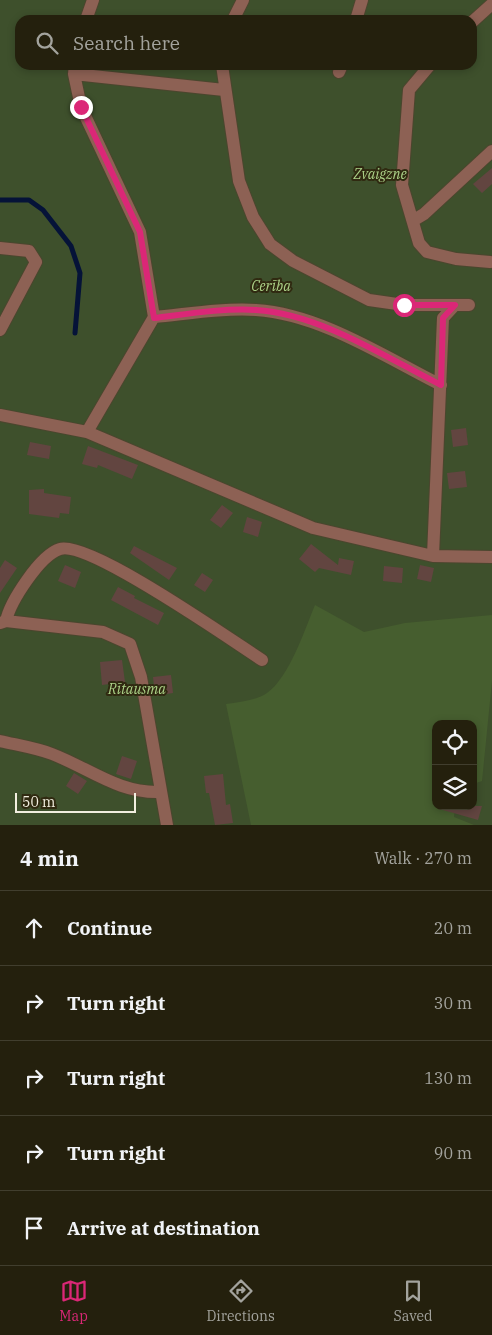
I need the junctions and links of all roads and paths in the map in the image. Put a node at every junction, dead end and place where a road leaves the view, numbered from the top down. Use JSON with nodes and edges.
{"nodes":[{"id":1,"x":93,"y":0,"type":"edge"},
{"id":2,"x":243,"y":0,"type":"edge"},
{"id":3,"x":362,"y":0,"type":"edge"},
{"id":4,"x":492,"y":4,"type":"edge"},
{"id":5,"x":88,"y":15,"type":"edge"},
{"id":6,"x":236,"y":15,"type":"edge"},
{"id":7,"x":358,"y":15,"type":"edge"},
{"id":8,"x":477,"y":18,"type":"edge"},
{"id":9,"x":75,"y":70,"type":"edge"},
{"id":10,"x":82,"y":70,"type":"edge"},
{"id":11,"x":222,"y":70,"type":"edge"},
{"id":12,"x":426,"y":70,"type":"edge"},
{"id":13,"x":224,"y":90,"type":"junction"},
{"id":14,"x":492,"y":151,"type":"edge"},
{"id":15,"x":414,"y":220,"type":"junction"},
{"id":16,"x":0,"y":248,"type":"edge"},
{"id":17,"x":490,"y":262,"type":"dead end"},
{"id":18,"x":455,"y":305,"type":"junction"},
{"id":19,"x":469,"y":305,"type":"dead end"},
{"id":20,"x":154,"y":318,"type":"junction"},
{"id":21,"x":0,"y":330,"type":"edge"},
{"id":22,"x":441,"y":385,"type":"junction"},
{"id":23,"x":0,"y":415,"type":"edge"},
{"id":24,"x":87,"y":432,"type":"junction"},
{"id":25,"x":433,"y":556,"type":"junction"},
{"id":26,"x":492,"y":557,"type":"edge"},
{"id":27,"x":3,"y":622,"type":"edge"},
{"id":28,"x":262,"y":660,"type":"dead end"},
{"id":29,"x":0,"y":741,"type":"edge"},
{"id":30,"x":161,"y":792,"type":"junction"},
{"id":31,"x":167,"y":825,"type":"edge"}],
"edges":[{"from":1,"to":5,"type":"lane"},
{"from":2,"to":6,"type":"lane"},
{"from":3,"to":7,"type":"lane"},
{"from":4,"to":8,"type":"lane"},
{"from":9,"to":20,"type":"lane"},
{"from":10,"to":13,"type":"lane"},
{"from":11,"to":13,"type":"lane"},
{"from":12,"to":15,"type":"lane"},
{"from":13,"to":18,"type":"lane"},
{"from":14,"to":15,"type":"lane"},
{"from":15,"to":17,"type":"lane"},
{"from":16,"to":21,"type":"lane"},
{"from":18,"to":19,"type":"lane"},
{"from":18,"to":22,"type":"lane"},
{"from":20,"to":22,"type":"lane"},
{"from":20,"to":24,"type":"lane"},
{"from":22,"to":25,"type":"lane"},
{"from":23,"to":24,"type":"lane"},
{"from":24,"to":25,"type":"lane"},
{"from":25,"to":26,"type":"lane"},
{"from":27,"to":28,"type":"lane"},
{"from":27,"to":30,"type":"lane"},
{"from":29,"to":30,"type":"lane"},
{"from":30,"to":31,"type":"lane"}]}
